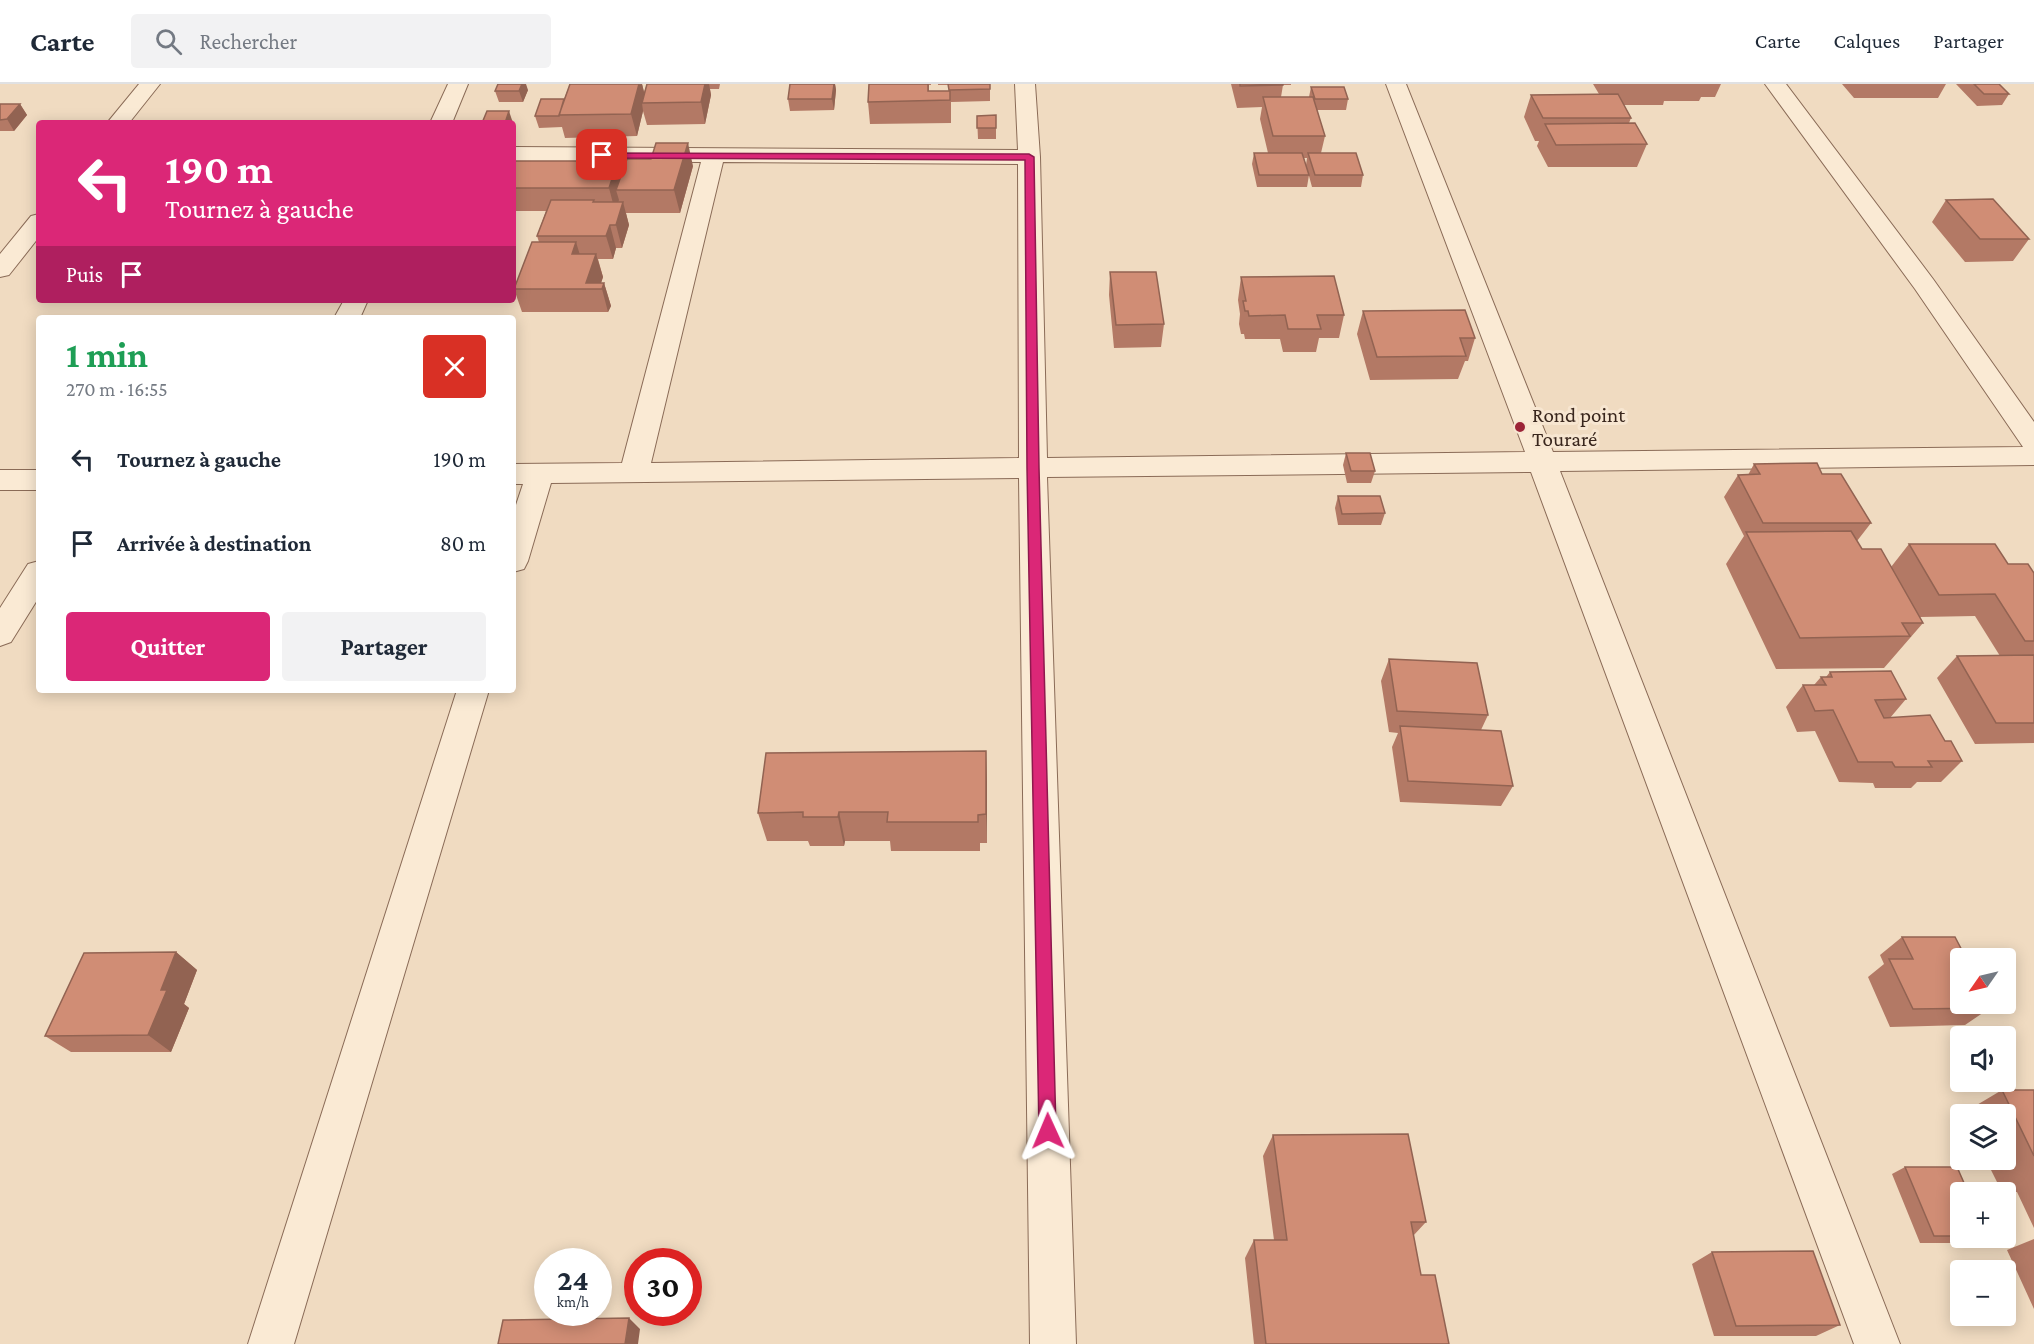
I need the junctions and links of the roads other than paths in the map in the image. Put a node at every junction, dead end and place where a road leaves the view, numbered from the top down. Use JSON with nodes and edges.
{"nodes":[{"id":1,"x":150,"y":84,"type":"edge"},
{"id":2,"x":458,"y":84,"type":"edge"},
{"id":3,"x":1025,"y":84,"type":"edge"},
{"id":4,"x":1396,"y":84,"type":"edge"},
{"id":5,"x":1775,"y":84,"type":"edge"},
{"id":6,"x":120,"y":120,"type":"edge"},
{"id":7,"x":442,"y":120,"type":"edge"},
{"id":8,"x":516,"y":154,"type":"edge"},
{"id":9,"x":714,"y":155,"type":"junction"},
{"id":10,"x":1029,"y":157,"type":"junction"},
{"id":11,"x":36,"y":226,"type":"edge"},
{"id":12,"x":0,"y":270,"type":"edge"},
{"id":13,"x":2034,"y":442,"type":"edge"},
{"id":14,"x":2034,"y":456,"type":"edge"},
{"id":15,"x":1543,"y":462,"type":"junction"},
{"id":16,"x":1033,"y":468,"type":"junction"},
{"id":17,"x":634,"y":473,"type":"junction"},
{"id":18,"x":526,"y":474,"type":"edge"},
{"id":19,"x":0,"y":480,"type":"edge"},
{"id":20,"x":36,"y":480,"type":"edge"},
{"id":21,"x":516,"y":541,"type":"edge"},
{"id":22,"x":36,"y":577,"type":"edge"},
{"id":23,"x":0,"y":634,"type":"edge"},
{"id":24,"x":472,"y":693,"type":"edge"},
{"id":25,"x":271,"y":1344,"type":"edge"},
{"id":26,"x":1053,"y":1344,"type":"edge"},
{"id":27,"x":1877,"y":1344,"type":"edge"}],
"edges":[{"from":1,"to":6,"type":"street"},
{"from":2,"to":7,"type":"street"},
{"from":3,"to":10,"type":"street"},
{"from":4,"to":15,"type":"street"},
{"from":5,"to":13,"type":"street"},
{"from":8,"to":9,"type":"street"},
{"from":9,"to":10,"type":"street"},
{"from":9,"to":17,"type":"street"},
{"from":10,"to":16,"type":"street"},
{"from":11,"to":12,"type":"street"},
{"from":14,"to":15,"type":"street"},
{"from":15,"to":16,"type":"street"},
{"from":15,"to":27,"type":"street"},
{"from":16,"to":17,"type":"street"},
{"from":16,"to":26,"type":"street"},
{"from":17,"to":18,"type":"street"},
{"from":18,"to":21,"type":"street"},
{"from":19,"to":20,"type":"street"},
{"from":22,"to":23,"type":"street"},
{"from":24,"to":25,"type":"street"}]}
